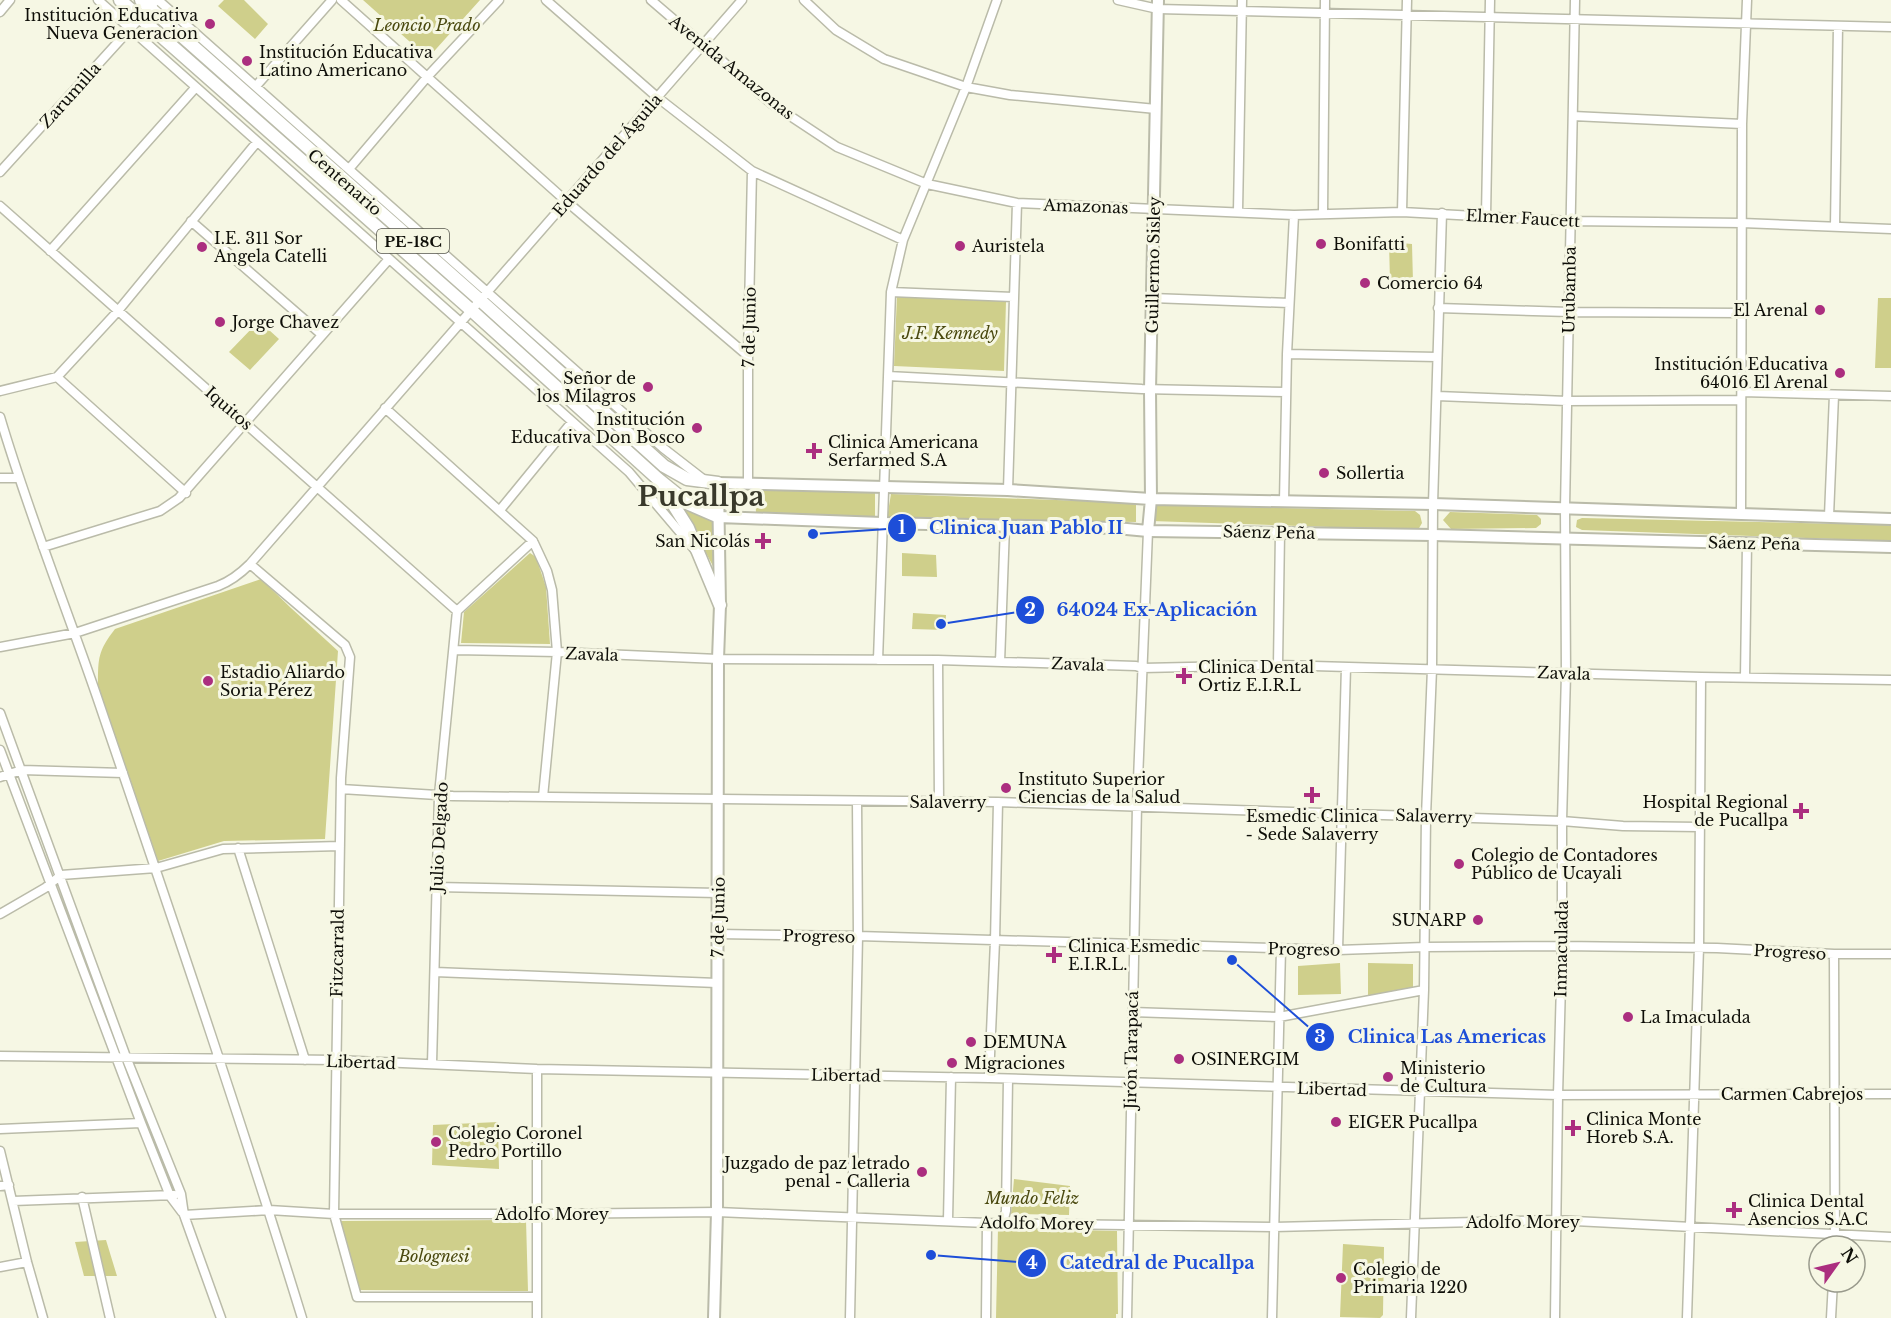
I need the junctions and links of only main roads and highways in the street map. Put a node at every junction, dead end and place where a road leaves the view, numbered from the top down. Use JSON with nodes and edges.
{"nodes":[{"id":1,"x":120,"y":0,"type":"edge"},
{"id":2,"x":151,"y":2,"type":"edge"},
{"id":3,"x":1158,"y":5,"type":"edge"},
{"id":4,"x":140,"y":18,"type":"junction"},
{"id":5,"x":479,"y":300,"type":"junction"},
{"id":6,"x":658,"y":479,"type":"junction"},
{"id":7,"x":687,"y":480,"type":"joint"},
{"id":8,"x":712,"y":482,"type":"junction"},
{"id":9,"x":1151,"y":499,"type":"junction"},
{"id":10,"x":719,"y":517,"type":"junction"},
{"id":11,"x":1891,"y":519,"type":"edge"},
{"id":12,"x":1149,"y":531,"type":"junction"},
{"id":13,"x":1891,"y":547,"type":"edge"},
{"id":14,"x":720,"y":605,"type":"junction"},
{"id":15,"x":714,"y":1318,"type":"edge"}],
"edges":[{"from":1,"to":4,"type":"highway","name":"Centenario","number":"PE-18C"},
{"from":2,"to":4,"type":"main road"},
{"from":2,"to":5,"type":"highway","name":"Centenario","number":"PE-18C"},
{"from":3,"to":9,"type":"main road","name":"Guillermo Sisley"},
{"from":4,"to":5,"type":"highway","name":"Centenario","number":"PE-18C"},
{"from":5,"to":6,"type":"highway","name":"Centenario","number":"PE-18C"},
{"from":5,"to":7,"type":"highway","name":"Centenario","number":"PE-18C"},
{"from":6,"to":10,"type":"highway","name":"Sáenz Peña","number":"PE-18C"},
{"from":6,"to":14,"type":"highway"},
{"from":7,"to":8,"type":"highway","name":"Sáenz Peña","number":"PE-18C"},
{"from":8,"to":9,"type":"main road","name":"Sáenz Peña"},
{"from":8,"to":10,"type":"main road","name":"7 de Junio"},
{"from":9,"to":11,"type":"main road","name":"Sáenz Peña"},
{"from":9,"to":12,"type":"main road","name":"Guillermo Sisley"},
{"from":10,"to":12,"type":"main road","name":"Sáenz Peña"},
{"from":10,"to":14,"type":"main road","name":"7 de Junio"},
{"from":12,"to":13,"type":"main road","name":"Sáenz Peña"},
{"from":14,"to":15,"type":"main road","name":"7 de Junio"}]}
